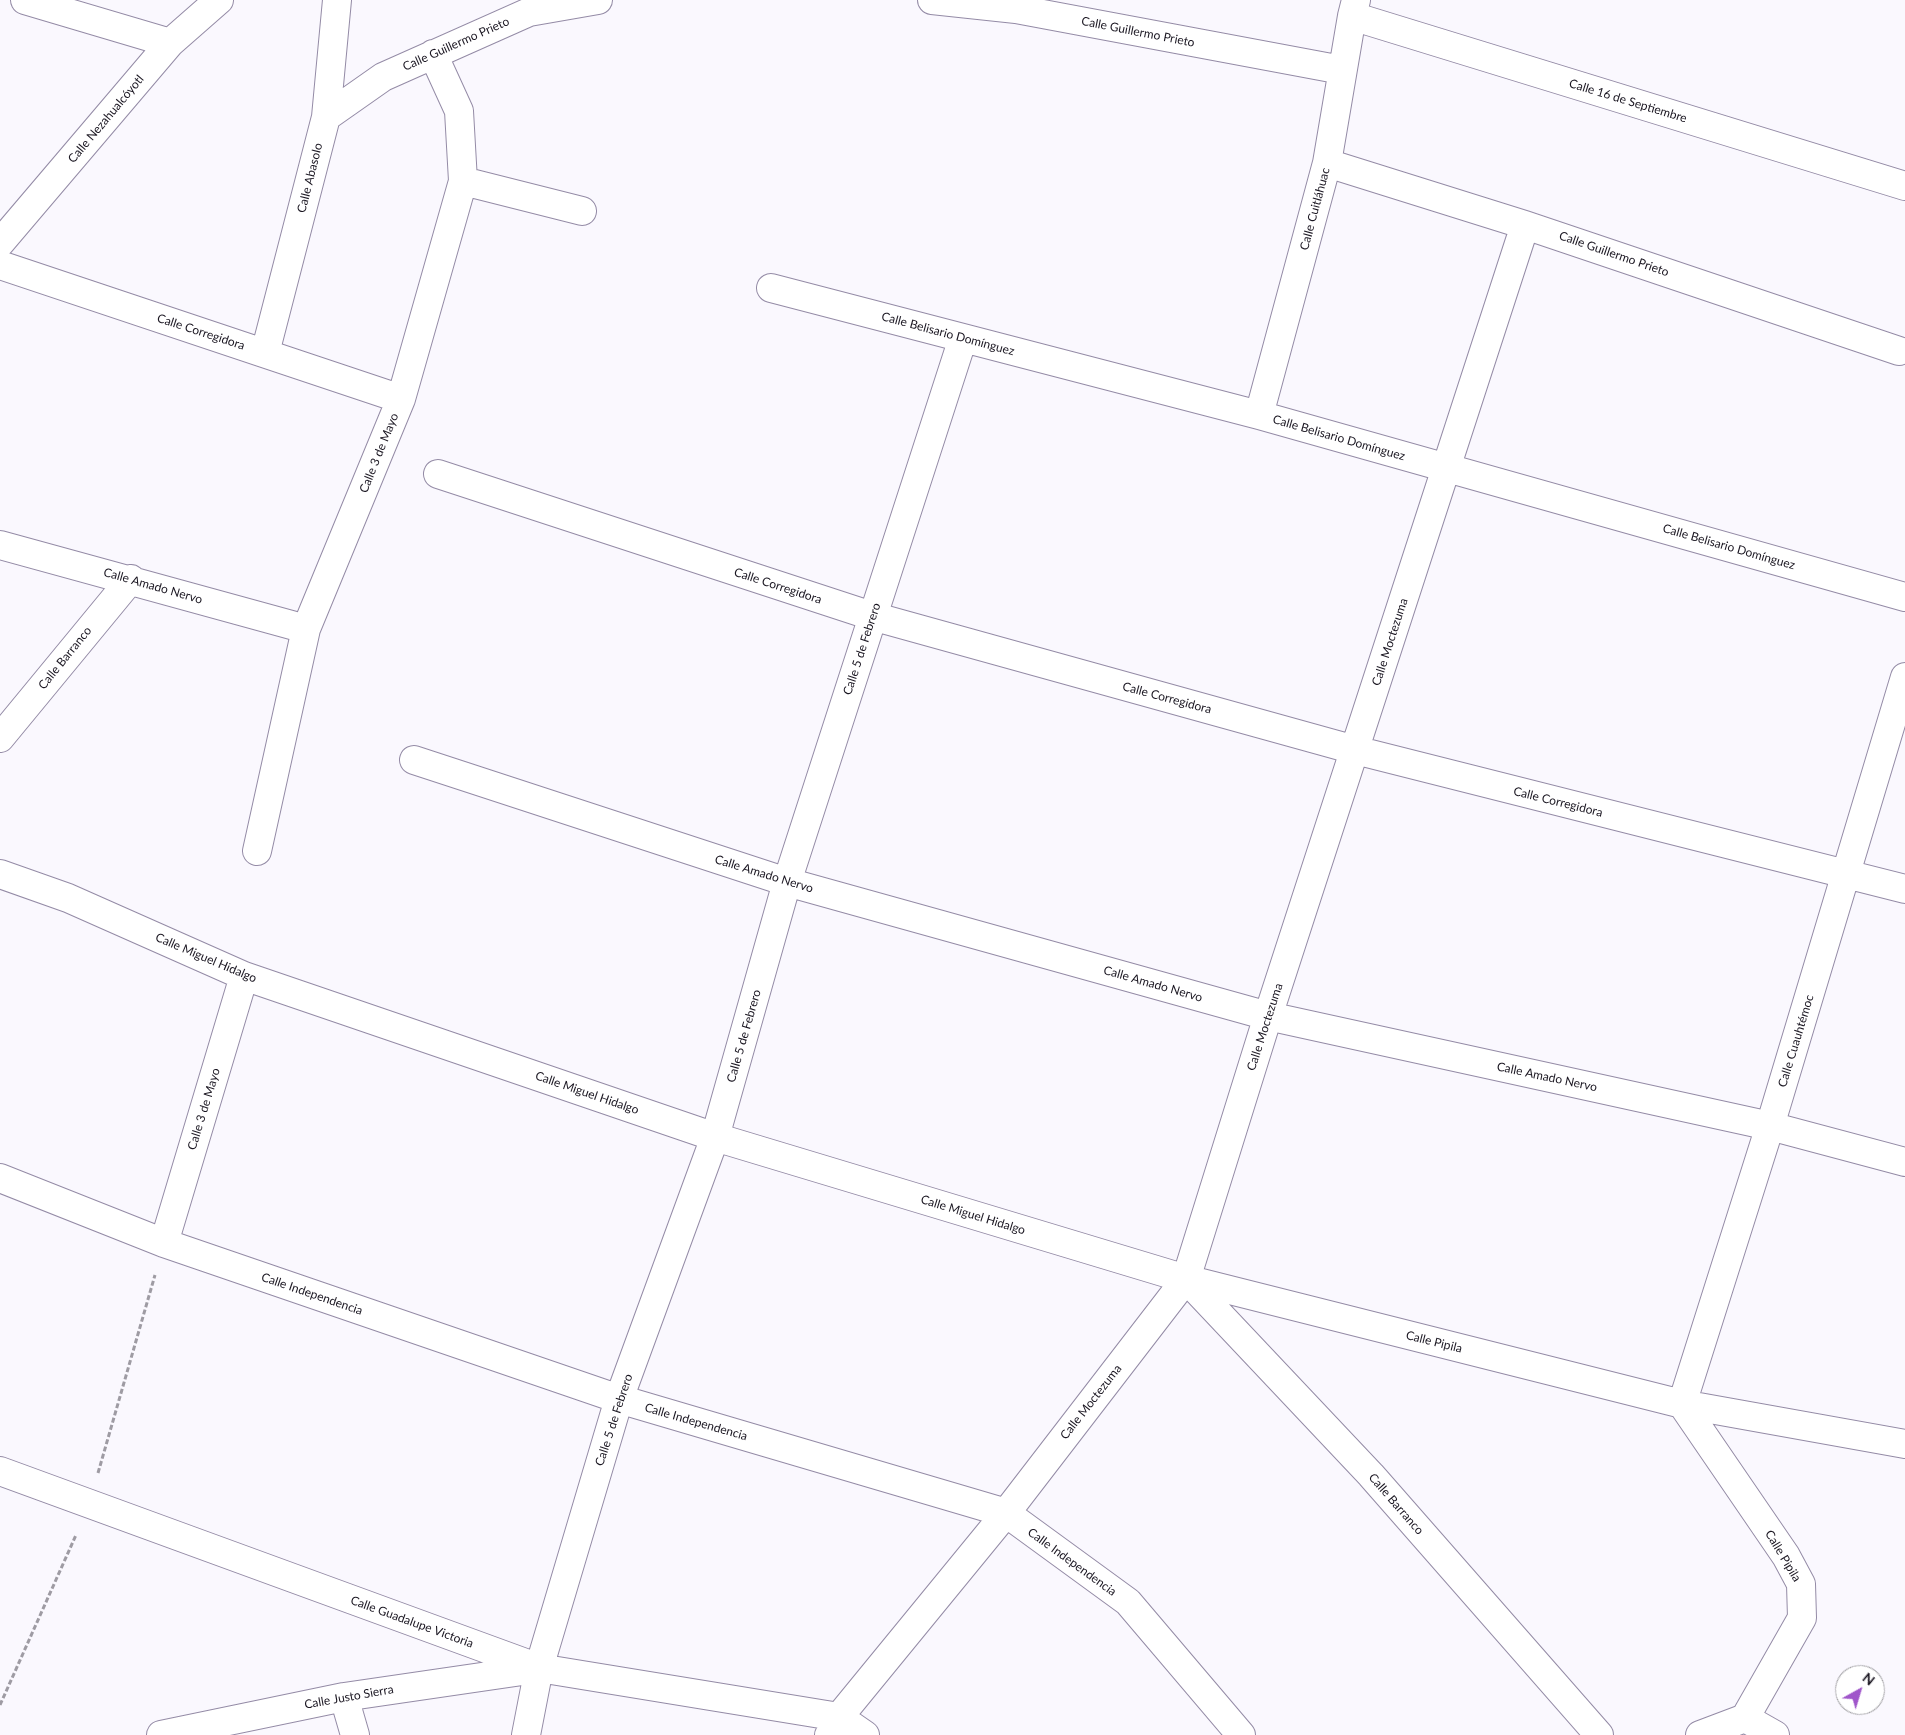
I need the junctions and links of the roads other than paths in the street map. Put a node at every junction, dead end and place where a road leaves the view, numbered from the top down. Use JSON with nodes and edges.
{"nodes":[{"id":1,"x":25,"y":0,"type":"edge"},
{"id":2,"x":219,"y":0,"type":"edge"},
{"id":3,"x":337,"y":0,"type":"edge"},
{"id":4,"x":598,"y":0,"type":"edge"},
{"id":5,"x":932,"y":0,"type":"edge"},
{"id":6,"x":1015,"y":5,"type":"edge"},
{"id":7,"x":1354,"y":8,"type":"edge"},
{"id":8,"x":170,"y":43,"type":"junction"},
{"id":9,"x":433,"y":54,"type":"junction"},
{"id":10,"x":1342,"y":70,"type":"junction"},
{"id":11,"x":326,"y":117,"type":"junction"},
{"id":12,"x":1327,"y":163,"type":"junction"},
{"id":13,"x":463,"y":181,"type":"junction"},
{"id":14,"x":1905,"y":186,"type":"edge"},
{"id":15,"x":582,"y":212,"type":"dead end"},
{"id":16,"x":1525,"y":225,"type":"junction"},
{"id":17,"x":0,"y":243,"type":"edge"},
{"id":18,"x":0,"y":265,"type":"edge"},
{"id":19,"x":771,"y":288,"type":"dead end"},
{"id":20,"x":963,"y":338,"type":"junction"},
{"id":21,"x":1899,"y":351,"type":"dead end"},
{"id":22,"x":265,"y":353,"type":"junction"},
{"id":23,"x":401,"y":399,"type":"junction"},
{"id":24,"x":1259,"y":415,"type":"junction"},
{"id":25,"x":1446,"y":468,"type":"junction"},
{"id":26,"x":438,"y":474,"type":"dead end"},
{"id":27,"x":0,"y":545,"type":"edge"},
{"id":28,"x":131,"y":579,"type":"junction"},
{"id":29,"x":1905,"y":596,"type":"edge"},
{"id":30,"x":872,"y":616,"type":"junction"},
{"id":31,"x":306,"y":629,"type":"junction"},
{"id":32,"x":1905,"y":677,"type":"edge"},
{"id":33,"x":0,"y":738,"type":"edge"},
{"id":34,"x":1355,"y":750,"type":"junction"},
{"id":35,"x":414,"y":760,"type":"dead end"},
{"id":36,"x":257,"y":851,"type":"dead end"},
{"id":37,"x":0,"y":874,"type":"edge"},
{"id":38,"x":1847,"y":874,"type":"junction"},
{"id":39,"x":787,"y":882,"type":"junction"},
{"id":40,"x":1905,"y":889,"type":"edge"},
{"id":41,"x":244,"y":976,"type":"junction"},
{"id":42,"x":1268,"y":1016,"type":"junction"},
{"id":43,"x":1770,"y":1126,"type":"junction"},
{"id":44,"x":715,"y":1137,"type":"junction"},
{"id":45,"x":1905,"y":1162,"type":"edge"},
{"id":46,"x":0,"y":1178,"type":"edge"},
{"id":47,"x":164,"y":1243,"type":"junction"},
{"id":48,"x":1186,"y":1279,"type":"junction"},
{"id":49,"x":619,"y":1399,"type":"junction"},
{"id":50,"x":1682,"y":1404,"type":"junction"},
{"id":51,"x":1905,"y":1444,"type":"edge"},
{"id":52,"x":0,"y":1471,"type":"edge"},
{"id":53,"x":1006,"y":1513,"type":"junction"},
{"id":54,"x":539,"y":1668,"type":"junction"},
{"id":55,"x":344,"y":1697,"type":"junction"},
{"id":56,"x":1745,"y":1718,"type":"junction"},
{"id":57,"x":834,"y":1726,"type":"edge"},
{"id":58,"x":161,"y":1735,"type":"edge"},
{"id":59,"x":355,"y":1735,"type":"edge"},
{"id":60,"x":526,"y":1735,"type":"edge"},
{"id":61,"x":865,"y":1735,"type":"edge"},
{"id":62,"x":1241,"y":1735,"type":"edge"},
{"id":63,"x":1599,"y":1735,"type":"edge"},
{"id":64,"x":1700,"y":1735,"type":"edge"},
{"id":65,"x":1775,"y":1735,"type":"edge"}],
"edges":[{"from":1,"to":8,"type":"street"},
{"from":2,"to":8,"type":"street","name":"Calle Nezahualcóyotl"},
{"from":3,"to":11,"type":"street","name":"Calle Abasolo"},
{"from":4,"to":9,"type":"street","name":"Calle Guillermo Prieto"},
{"from":5,"to":6,"type":"street","name":"Calle Guillermo Prieto"},
{"from":6,"to":10,"type":"street","name":"Calle Guillermo Prieto"},
{"from":7,"to":10,"type":"street","name":"Calle Cuitláhuac"},
{"from":7,"to":14,"type":"street","name":"Calle 16 de Septiembre"},
{"from":8,"to":17,"type":"street","name":"Calle Nezahualcóyotl"},
{"from":9,"to":11,"type":"street","name":"Calle Guillermo Prieto"},
{"from":9,"to":13,"type":"street","name":"Calle 3 de Mayo"},
{"from":10,"to":12,"type":"street","name":"Calle Cuitláhuac"},
{"from":11,"to":22,"type":"street","name":"Calle Abasolo"},
{"from":12,"to":16,"type":"street","name":"Calle Guillermo Prieto"},
{"from":12,"to":24,"type":"street","name":"Calle Cuitláhuac"},
{"from":13,"to":15,"type":"street"},
{"from":13,"to":23,"type":"street","name":"Calle 3 de Mayo"},
{"from":16,"to":21,"type":"street","name":"Calle Guillermo Prieto"},
{"from":16,"to":25,"type":"street","name":"Calle Moctezuma"},
{"from":18,"to":22,"type":"street","name":"Calle Corregidora"},
{"from":19,"to":20,"type":"street","name":"Calle Belisario Domínguez"},
{"from":20,"to":24,"type":"street","name":"Calle Belisario Domínguez"},
{"from":20,"to":30,"type":"street","name":"Calle 5 de Febrero"},
{"from":22,"to":23,"type":"street","name":"Calle Corregidora"},
{"from":23,"to":31,"type":"street","name":"Calle 3 de Mayo"},
{"from":24,"to":25,"type":"street","name":"Calle Belisario Domínguez"},
{"from":25,"to":29,"type":"street","name":"Calle Belisario Domínguez"},
{"from":25,"to":34,"type":"street","name":"Calle Moctezuma"},
{"from":26,"to":30,"type":"street","name":"Calle Corregidora"},
{"from":27,"to":28,"type":"street","name":"Calle Amado Nervo"},
{"from":28,"to":31,"type":"street","name":"Calle Amado Nervo"},
{"from":28,"to":33,"type":"street","name":"Calle Barranco"},
{"from":30,"to":34,"type":"street","name":"Calle Corregidora"},
{"from":30,"to":39,"type":"street","name":"Calle 5 de Febrero"},
{"from":31,"to":36,"type":"street","name":"Calle 3 de Mayo"},
{"from":32,"to":38,"type":"street","name":"Calle Cuauhtémoc"},
{"from":34,"to":38,"type":"street","name":"Calle Corregidora"},
{"from":34,"to":42,"type":"street","name":"Calle Moctezuma"},
{"from":35,"to":39,"type":"street","name":"Calle Amado Nervo"},
{"from":37,"to":41,"type":"street","name":"Calle Miguel Hidalgo"},
{"from":38,"to":40,"type":"street","name":"Calle Corregidora"},
{"from":38,"to":43,"type":"street","name":"Calle Cuauhtémoc"},
{"from":39,"to":42,"type":"street","name":"Calle Amado Nervo"},
{"from":39,"to":44,"type":"street","name":"Calle 5 de Febrero"},
{"from":41,"to":44,"type":"street","name":"Calle Miguel Hidalgo"},
{"from":41,"to":47,"type":"street","name":"Calle 3 de Mayo"},
{"from":42,"to":43,"type":"street","name":"Calle Amado Nervo"},
{"from":42,"to":48,"type":"street","name":"Calle Moctezuma"},
{"from":43,"to":45,"type":"street","name":"Calle Amado Nervo"},
{"from":43,"to":50,"type":"street","name":"Calle Cuauhtémoc"},
{"from":44,"to":48,"type":"street","name":"Calle Miguel Hidalgo"},
{"from":44,"to":49,"type":"street","name":"Calle 5 de Febrero"},
{"from":46,"to":47,"type":"street","name":"Calle Independencia"},
{"from":47,"to":49,"type":"street","name":"Calle Independencia"},
{"from":48,"to":50,"type":"street","name":"Calle Pipila"},
{"from":48,"to":53,"type":"street","name":"Calle Moctezuma"},
{"from":48,"to":63,"type":"street","name":"Calle Barranco"},
{"from":49,"to":53,"type":"street","name":"Calle Independencia"},
{"from":49,"to":54,"type":"street","name":"Calle 5 de Febrero"},
{"from":50,"to":51,"type":"street","name":"Calle Pipila"},
{"from":50,"to":56,"type":"street","name":"Calle Pipila"},
{"from":52,"to":54,"type":"street","name":"Calle Guadalupe Victoria"},
{"from":53,"to":57,"type":"street","name":"Calle Moctezuma"},
{"from":53,"to":62,"type":"street","name":"Calle Independencia"},
{"from":54,"to":55,"type":"street","name":"Calle Justo Sierra"},
{"from":54,"to":57,"type":"street","name":"Calle Guadalupe Victoria"},
{"from":54,"to":60,"type":"street","name":"Calle 5 de Febrero"},
{"from":55,"to":58,"type":"street","name":"Calle Justo Sierra"},
{"from":55,"to":59,"type":"street"},
{"from":56,"to":64,"type":"street"},
{"from":56,"to":65,"type":"street"},
{"from":57,"to":61,"type":"street"}]}
